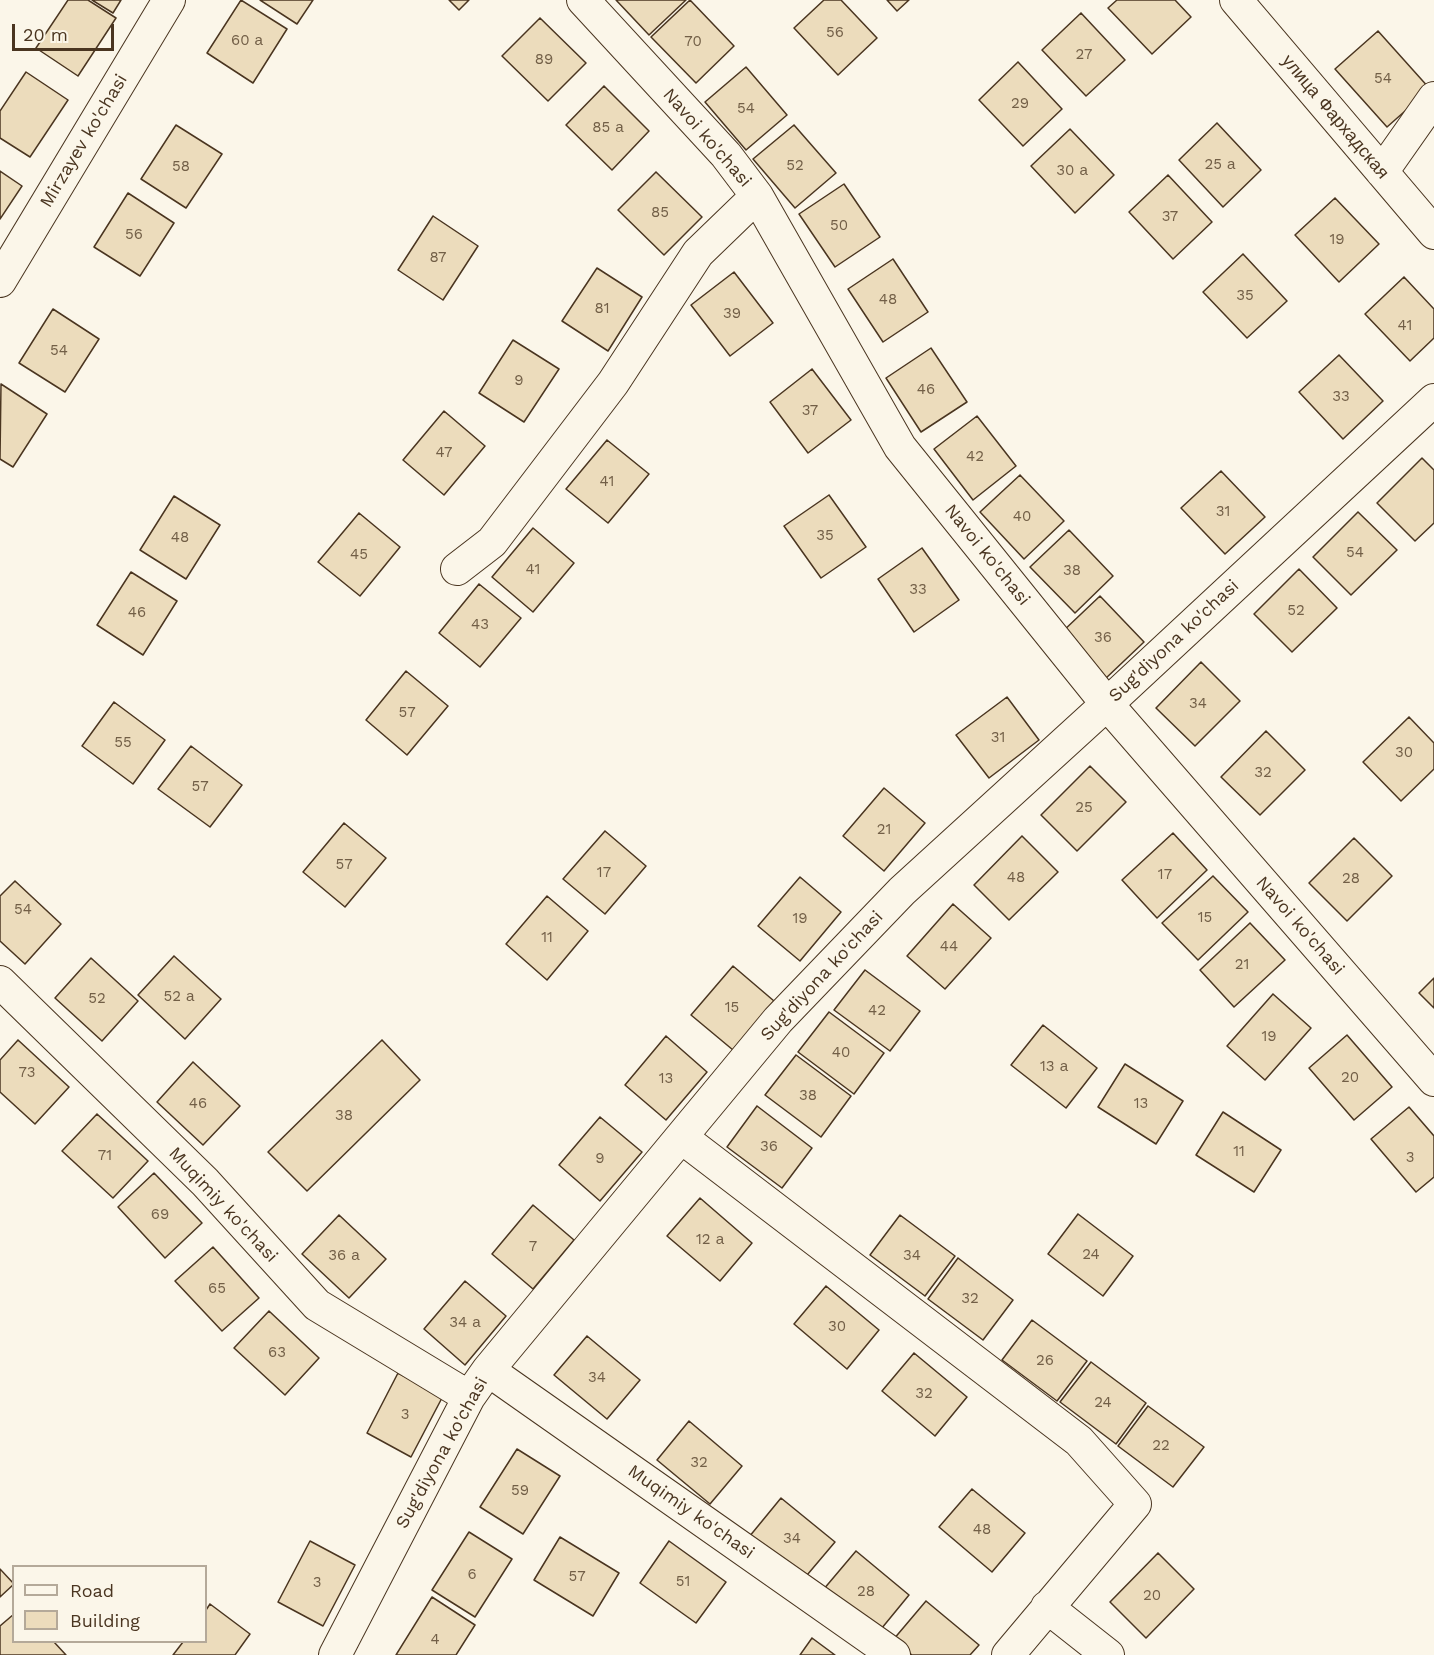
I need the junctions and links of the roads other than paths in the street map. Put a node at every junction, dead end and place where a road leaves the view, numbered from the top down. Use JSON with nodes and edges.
{"nodes":[{"id":1,"x":169,"y":0,"type":"edge"},
{"id":2,"x":583,"y":0,"type":"edge"},
{"id":3,"x":1236,"y":0,"type":"edge"},
{"id":4,"x":1434,"y":98,"type":"edge"},
{"id":5,"x":1382,"y":172,"type":"junction"},
{"id":6,"x":757,"y":196,"type":"junction"},
{"id":7,"x":1434,"y":233,"type":"edge"},
{"id":8,"x":0,"y":282,"type":"edge"},
{"id":9,"x":1434,"y":400,"type":"edge"},
{"id":10,"x":457,"y":569,"type":"dead end"},
{"id":11,"x":1107,"y":704,"type":"junction"},
{"id":12,"x":0,"y":982,"type":"edge"},
{"id":13,"x":1434,"y":1080,"type":"edge"},
{"id":14,"x":681,"y":1137,"type":"junction"},
{"id":15,"x":488,"y":1370,"type":"junction"},
{"id":16,"x":469,"y":1397,"type":"junction"},
{"id":17,"x":1047,"y":1607,"type":"junction"},
{"id":18,"x":335,"y":1655,"type":"edge"},
{"id":19,"x":894,"y":1655,"type":"edge"},
{"id":20,"x":1008,"y":1655,"type":"edge"},
{"id":21,"x":1108,"y":1655,"type":"edge"}],
"edges":[{"from":1,"to":8,"type":"street","name":"Mirzayev ko'chasi"},
{"from":2,"to":6,"type":"street","name":"Navoi ko'chasi"},
{"from":3,"to":5,"type":"street","name":"улица Фархадская"},
{"from":4,"to":5,"type":"street"},
{"from":5,"to":7,"type":"street","name":"улица Фархадская"},
{"from":6,"to":10,"type":"street"},
{"from":6,"to":11,"type":"street","name":"Navoi ko'chasi"},
{"from":9,"to":11,"type":"street","name":"Sug'diyona ko'chasi"},
{"from":11,"to":13,"type":"street","name":"Navoi ko'chasi"},
{"from":11,"to":14,"type":"street","name":"Sug'diyona ko'chasi"},
{"from":12,"to":16,"type":"street","name":"Muqimiy ko'chasi"},
{"from":14,"to":15,"type":"street","name":"Sug'diyona ko'chasi"},
{"from":14,"to":17,"type":"street"},
{"from":15,"to":16,"type":"street","name":"Sug'diyona ko'chasi"},
{"from":15,"to":19,"type":"street","name":"Muqimiy ko'chasi"},
{"from":16,"to":18,"type":"street","name":"Sug'diyona ko'chasi"},
{"from":17,"to":20,"type":"street"},
{"from":17,"to":21,"type":"street"}]}
